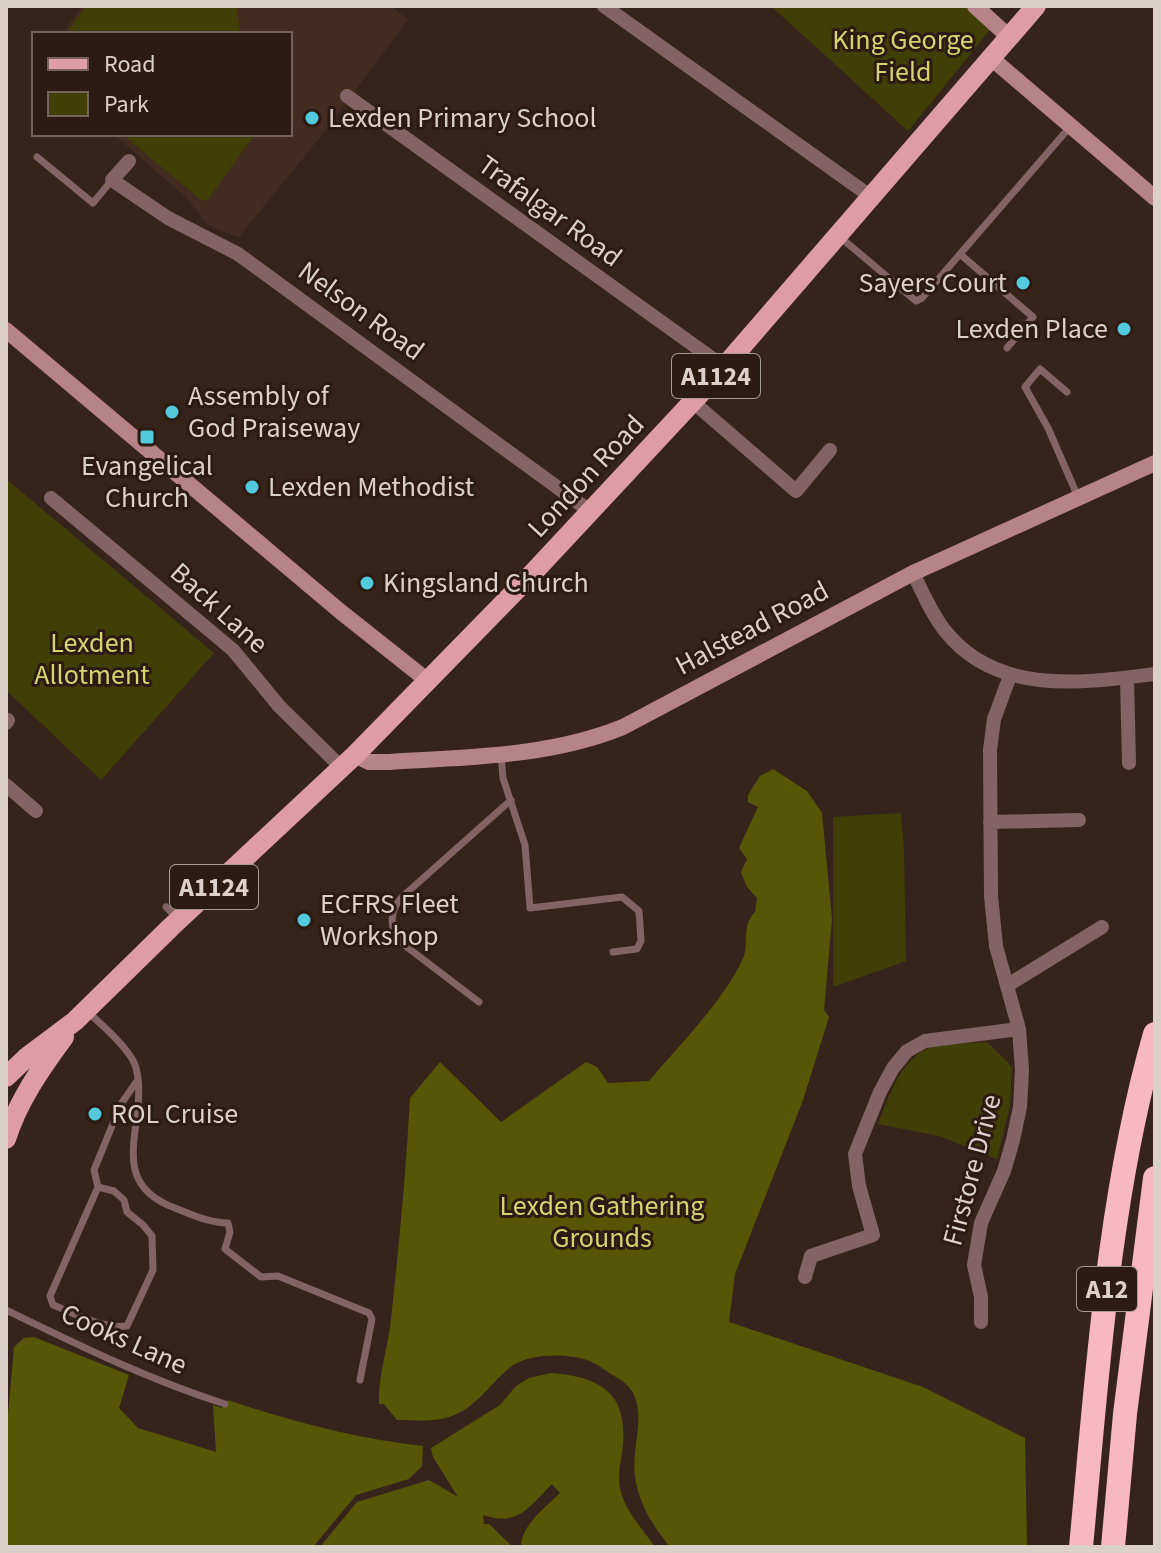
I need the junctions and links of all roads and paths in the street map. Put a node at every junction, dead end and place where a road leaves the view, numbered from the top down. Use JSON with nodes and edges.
{"nodes":[{"id":1,"x":604,"y":6,"type":"edge"},
{"id":2,"x":975,"y":6,"type":"edge"},
{"id":3,"x":1036,"y":6,"type":"edge"},
{"id":4,"x":1008,"y":36,"type":"junction"},
{"id":5,"x":990,"y":57,"type":"junction"},
{"id":6,"x":347,"y":96,"type":"dead end"},
{"id":7,"x":1071,"y":126,"type":"junction"},
{"id":8,"x":37,"y":157,"type":"dead end"},
{"id":9,"x":129,"y":161,"type":"dead end"},
{"id":10,"x":112,"y":180,"type":"junction"},
{"id":11,"x":870,"y":196,"type":"junction"},
{"id":12,"x":1155,"y":198,"type":"edge"},
{"id":13,"x":837,"y":235,"type":"junction"},
{"id":14,"x":960,"y":254,"type":"junction"},
{"id":15,"x":6,"y":330,"type":"edge"},
{"id":16,"x":1007,"y":348,"type":"dead end"},
{"id":17,"x":724,"y":367,"type":"junction"},
{"id":18,"x":1067,"y":392,"type":"dead end"},
{"id":19,"x":693,"y":402,"type":"junction"},
{"id":20,"x":830,"y":450,"type":"dead end"},
{"id":21,"x":1155,"y":463,"type":"edge"},
{"id":22,"x":1078,"y":497,"type":"junction"},
{"id":23,"x":51,"y":498,"type":"dead end"},
{"id":24,"x":591,"y":512,"type":"junction"},
{"id":25,"x":913,"y":573,"type":"junction"},
{"id":26,"x":1155,"y":674,"type":"edge"},
{"id":27,"x":1010,"y":676,"type":"junction"},
{"id":28,"x":1127,"y":678,"type":"junction"},
{"id":29,"x":428,"y":681,"type":"junction"},
{"id":30,"x":501,"y":754,"type":"junction"},
{"id":31,"x":348,"y":761,"type":"junction"},
{"id":32,"x":1129,"y":763,"type":"dead end"},
{"id":33,"x":6,"y":785,"type":"edge"},
{"id":34,"x":511,"y":800,"type":"junction"},
{"id":35,"x":36,"y":811,"type":"dead end"},
{"id":36,"x":1079,"y":820,"type":"dead end"},
{"id":37,"x":990,"y":822,"type":"junction"},
{"id":38,"x":1102,"y":927,"type":"dead end"},
{"id":39,"x":613,"y":952,"type":"dead end"},
{"id":40,"x":1008,"y":985,"type":"junction"},
{"id":41,"x":479,"y":1002,"type":"dead end"},
{"id":42,"x":81,"y":1015,"type":"junction"},
{"id":43,"x":1019,"y":1029,"type":"junction"},
{"id":44,"x":1155,"y":1034,"type":"edge"},
{"id":45,"x":6,"y":1077,"type":"edge"},
{"id":46,"x":137,"y":1081,"type":"junction"},
{"id":47,"x":8,"y":1127,"type":"edge"},
{"id":48,"x":1155,"y":1178,"type":"edge"},
{"id":49,"x":98,"y":1187,"type":"junction"},
{"id":50,"x":805,"y":1277,"type":"dead end"},
{"id":51,"x":6,"y":1310,"type":"edge"},
{"id":52,"x":981,"y":1322,"type":"dead end"},
{"id":53,"x":360,"y":1380,"type":"dead end"},
{"id":54,"x":225,"y":1404,"type":"dead end"},
{"id":55,"x":1081,"y":1547,"type":"edge"},
{"id":56,"x":1113,"y":1547,"type":"edge"}],
"edges":[{"from":1,"to":11,"type":"street"},
{"from":2,"to":4,"type":"street"},
{"from":3,"to":4,"type":"main road","name":"London Road","number":"A1124"},
{"from":4,"to":5,"type":"main road","name":"London Road","number":"A1124"},
{"from":5,"to":7,"type":"street"},
{"from":5,"to":11,"type":"main road","name":"London Road","number":"A1124"},
{"from":6,"to":17,"type":"street","name":"Trafalgar Road"},
{"from":7,"to":12,"type":"street"},
{"from":7,"to":14,"type":"lane"},
{"from":8,"to":10,"type":"lane"},
{"from":9,"to":10,"type":"street"},
{"from":10,"to":24,"type":"street","name":"Nelson Road"},
{"from":11,"to":13,"type":"main road","name":"London Road","number":"A1124"},
{"from":13,"to":14,"type":"lane"},
{"from":13,"to":17,"type":"main road","name":"London Road","number":"A1124"},
{"from":14,"to":16,"type":"lane"},
{"from":15,"to":29,"type":"street"},
{"from":17,"to":19,"type":"main road","name":"London Road","number":"A1124"},
{"from":18,"to":22,"type":"lane"},
{"from":19,"to":20,"type":"street"},
{"from":19,"to":24,"type":"main road","name":"London Road","number":"A1124"},
{"from":21,"to":22,"type":"street","name":"Halstead Road"},
{"from":22,"to":25,"type":"street","name":"Halstead Road"},
{"from":23,"to":31,"type":"street","name":"Back Lane"},
{"from":24,"to":29,"type":"main road","name":"London Road","number":"A1124"},
{"from":25,"to":27,"type":"street"},
{"from":25,"to":30,"type":"street","name":"Halstead Road"},
{"from":26,"to":28,"type":"street"},
{"from":27,"to":28,"type":"street"},
{"from":27,"to":37,"type":"street","name":"Firstore Drive"},
{"from":28,"to":32,"type":"street"},
{"from":29,"to":31,"type":"main road","name":"London Road","number":"A1124"},
{"from":30,"to":31,"type":"street","name":"Halstead Road"},
{"from":30,"to":34,"type":"lane"},
{"from":31,"to":42,"type":"main road","name":"London Road","number":"A1124"},
{"from":33,"to":35,"type":"street"},
{"from":34,"to":39,"type":"lane"},
{"from":34,"to":41,"type":"lane"},
{"from":36,"to":37,"type":"street"},
{"from":37,"to":40,"type":"street","name":"Firstore Drive"},
{"from":38,"to":40,"type":"street"},
{"from":40,"to":43,"type":"street","name":"Firstore Drive"},
{"from":42,"to":45,"type":"main road","name":"London Road","number":"A1124"},
{"from":42,"to":46,"type":"lane"},
{"from":42,"to":47,"type":"main road","name":"London Road","number":"A1124"},
{"from":43,"to":50,"type":"street"},
{"from":43,"to":52,"type":"street","name":"Firstore Drive"},
{"from":44,"to":55,"type":"highway","number":"A12"},
{"from":46,"to":49,"type":"lane"},
{"from":46,"to":53,"type":"lane"},
{"from":48,"to":56,"type":"highway","number":"A12"},
{"from":49,"to":49,"type":"lane"},
{"from":51,"to":54,"type":"lane","name":"Cooks Lane"}]}
